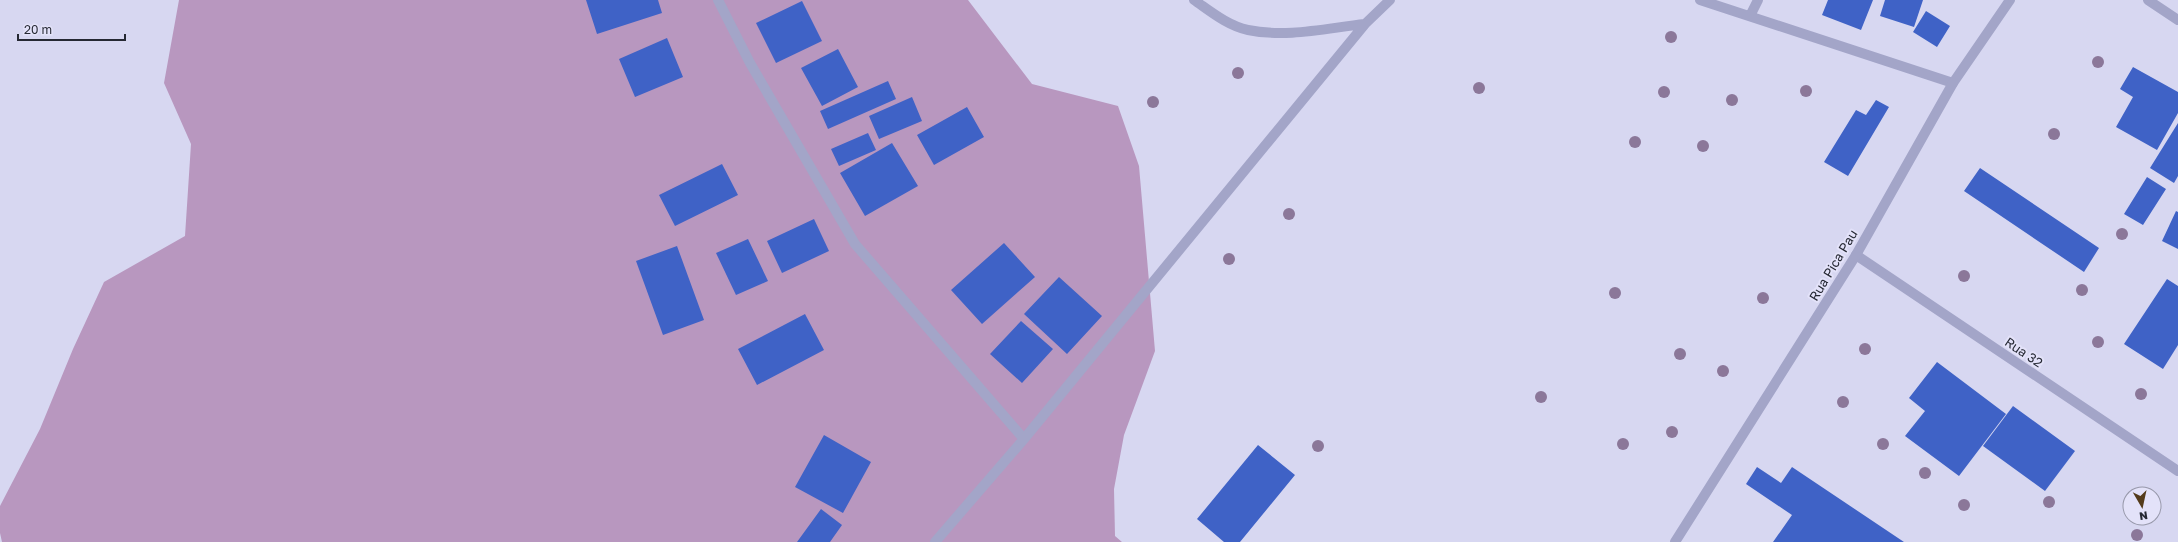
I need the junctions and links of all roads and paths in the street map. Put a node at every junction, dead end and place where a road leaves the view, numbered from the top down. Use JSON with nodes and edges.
{"nodes":[{"id":1,"x":718,"y":0,"type":"edge"},
{"id":2,"x":1194,"y":0,"type":"edge"},
{"id":3,"x":1390,"y":0,"type":"edge"},
{"id":4,"x":1700,"y":0,"type":"edge"},
{"id":5,"x":1758,"y":0,"type":"edge"},
{"id":6,"x":2010,"y":0,"type":"edge"},
{"id":7,"x":2148,"y":0,"type":"edge"},
{"id":8,"x":1750,"y":16,"type":"junction"},
{"id":9,"x":2178,"y":20,"type":"edge"},
{"id":10,"x":1365,"y":24,"type":"junction"},
{"id":11,"x":1953,"y":83,"type":"junction"},
{"id":12,"x":1856,"y":255,"type":"junction"},
{"id":13,"x":1024,"y":439,"type":"junction"},
{"id":14,"x":2178,"y":471,"type":"edge"},
{"id":15,"x":935,"y":542,"type":"edge"},
{"id":16,"x":1675,"y":542,"type":"edge"}],
"edges":[{"from":1,"to":13,"type":"street"},
{"from":2,"to":10,"type":"street"},
{"from":3,"to":10,"type":"street"},
{"from":4,"to":8,"type":"street"},
{"from":5,"to":8,"type":"street"},
{"from":6,"to":11,"type":"street","name":"Rua Pica Pau"},
{"from":7,"to":9,"type":"street"},
{"from":8,"to":11,"type":"street"},
{"from":10,"to":13,"type":"street"},
{"from":11,"to":12,"type":"street","name":"Rua Pica Pau"},
{"from":12,"to":14,"type":"street","name":"Rua 32"},
{"from":12,"to":16,"type":"street","name":"Rua Pica Pau"},
{"from":13,"to":15,"type":"street"}]}
